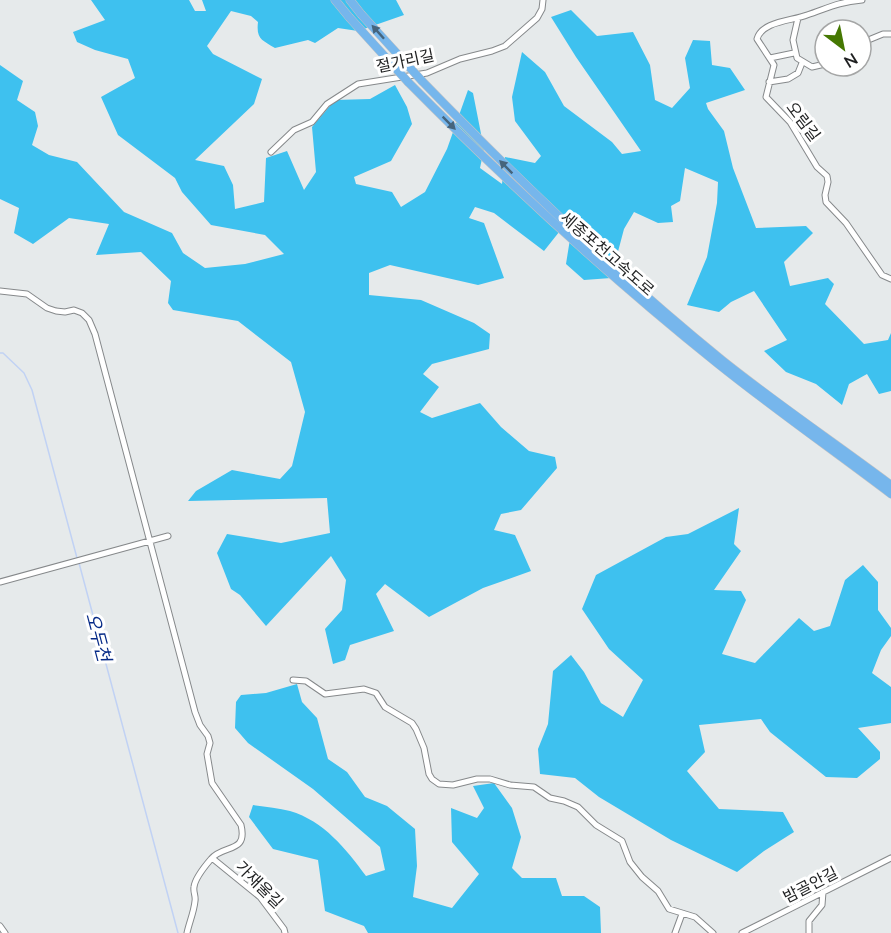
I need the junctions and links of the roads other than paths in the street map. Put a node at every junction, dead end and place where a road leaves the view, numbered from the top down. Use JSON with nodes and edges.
{"nodes":[{"id":1,"x":335,"y":0,"type":"edge"},
{"id":2,"x":350,"y":0,"type":"edge"},
{"id":3,"x":543,"y":0,"type":"edge"},
{"id":4,"x":862,"y":0,"type":"edge"},
{"id":5,"x":798,"y":18,"type":"junction"},
{"id":6,"x":891,"y":34,"type":"edge"},
{"id":7,"x":873,"y":38,"type":"edge"},
{"id":8,"x":794,"y":53,"type":"junction"},
{"id":9,"x":770,"y":58,"type":"junction"},
{"id":10,"x":802,"y":63,"type":"junction"},
{"id":11,"x":813,"y":67,"type":"edge"},
{"id":12,"x":770,"y":82,"type":"junction"},
{"id":13,"x":271,"y":152,"type":"dead end"},
{"id":14,"x":891,"y":279,"type":"edge"},
{"id":15,"x":0,"y":291,"type":"edge"},
{"id":16,"x":891,"y":484,"type":"edge"},
{"id":17,"x":891,"y":494,"type":"edge"},
{"id":18,"x":168,"y":536,"type":"dead end"},
{"id":19,"x":149,"y":540,"type":"junction"},
{"id":20,"x":0,"y":582,"type":"edge"},
{"id":21,"x":293,"y":680,"type":"dead end"},
{"id":22,"x":212,"y":858,"type":"junction"},
{"id":23,"x":891,"y":858,"type":"edge"},
{"id":24,"x":823,"y":892,"type":"junction"},
{"id":25,"x":682,"y":914,"type":"junction"},
{"id":26,"x":0,"y":926,"type":"edge"},
{"id":27,"x":5,"y":933,"type":"edge"},
{"id":28,"x":187,"y":933,"type":"edge"},
{"id":29,"x":285,"y":933,"type":"edge"},
{"id":30,"x":675,"y":933,"type":"edge"},
{"id":31,"x":713,"y":933,"type":"edge"},
{"id":32,"x":742,"y":933,"type":"edge"},
{"id":33,"x":809,"y":933,"type":"edge"}],
"edges":[{"from":1,"to":17,"type":"highway","name":"세종포천고속도로","one_way":true,"bridge":true},
{"from":16,"to":2,"type":"highway","name":"세종포천고속도로","one_way":true,"bridge":true},
{"from":3,"to":13,"type":"street","name":"절가리길"},
{"from":4,"to":5,"type":"street","name":"오림길"},
{"from":5,"to":8,"type":"street"},
{"from":5,"to":9,"type":"street","name":"오림길"},
{"from":6,"to":7,"type":"street"},
{"from":8,"to":9,"type":"street"},
{"from":8,"to":10,"type":"street"},
{"from":9,"to":12,"type":"street","name":"오림길"},
{"from":10,"to":11,"type":"street"},
{"from":10,"to":12,"type":"street"},
{"from":12,"to":14,"type":"street","name":"오림길"},
{"from":15,"to":19,"type":"street"},
{"from":18,"to":19,"type":"street"},
{"from":19,"to":20,"type":"street"},
{"from":19,"to":22,"type":"street"},
{"from":21,"to":25,"type":"street"},
{"from":22,"to":28,"type":"street"},
{"from":22,"to":29,"type":"street","name":"가재울길"},
{"from":23,"to":24,"type":"street","name":"밤골안길"},
{"from":24,"to":32,"type":"street","name":"밤골안길"},
{"from":24,"to":33,"type":"street"},
{"from":25,"to":30,"type":"street"},
{"from":25,"to":31,"type":"street"},
{"from":26,"to":27,"type":"street"}]}
